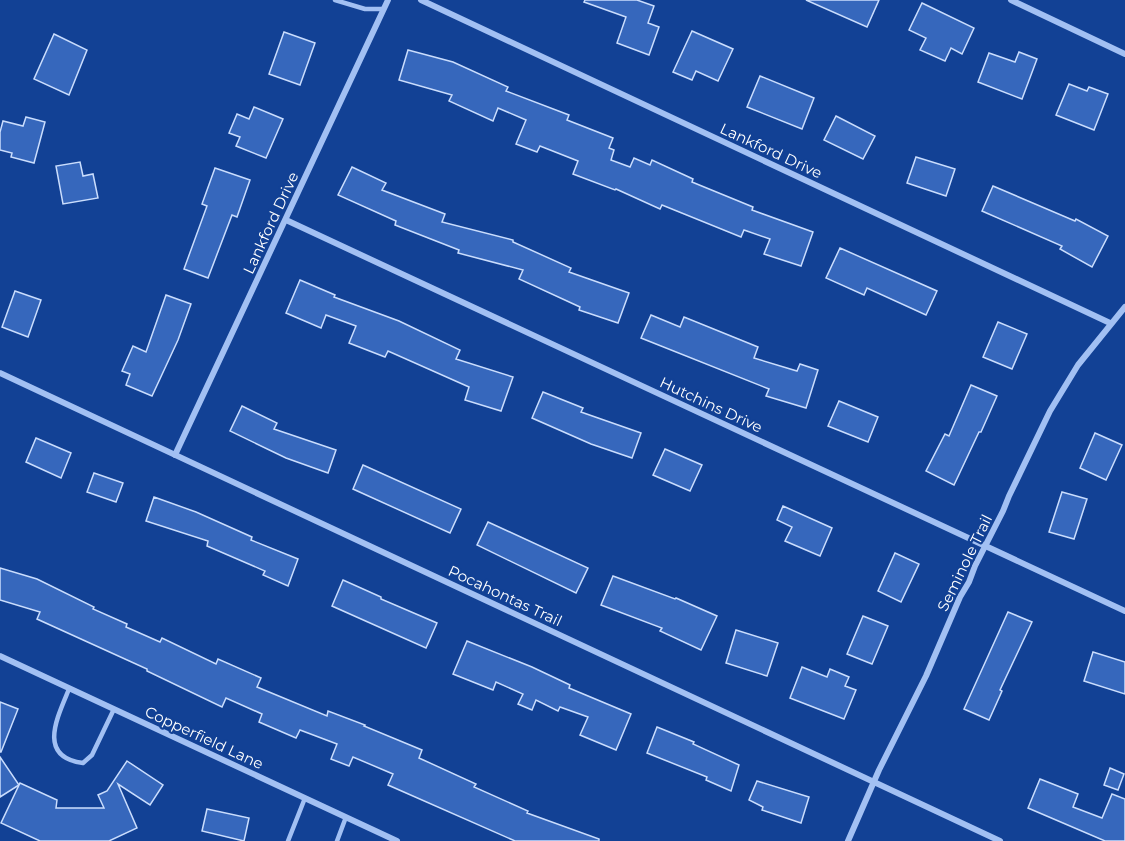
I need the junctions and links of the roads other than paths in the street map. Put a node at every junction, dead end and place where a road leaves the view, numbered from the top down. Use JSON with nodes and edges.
{"nodes":[{"id":1,"x":335,"y":0,"type":"edge"},
{"id":2,"x":388,"y":0,"type":"edge"},
{"id":3,"x":421,"y":0,"type":"edge"},
{"id":4,"x":1011,"y":0,"type":"edge"},
{"id":5,"x":384,"y":9,"type":"junction"},
{"id":6,"x":1125,"y":54,"type":"edge"},
{"id":7,"x":286,"y":220,"type":"junction"},
{"id":8,"x":1125,"y":308,"type":"edge"},
{"id":9,"x":1110,"y":323,"type":"junction"},
{"id":10,"x":0,"y":373,"type":"edge"},
{"id":11,"x":175,"y":455,"type":"junction"},
{"id":12,"x":986,"y":546,"type":"junction"},
{"id":13,"x":1125,"y":611,"type":"edge"},
{"id":14,"x":0,"y":656,"type":"edge"},
{"id":15,"x":69,"y":688,"type":"junction"},
{"id":16,"x":114,"y":709,"type":"junction"},
{"id":17,"x":874,"y":782,"type":"junction"},
{"id":18,"x":305,"y":798,"type":"junction"},
{"id":19,"x":346,"y":817,"type":"junction"},
{"id":20,"x":288,"y":841,"type":"edge"},
{"id":21,"x":337,"y":841,"type":"edge"},
{"id":22,"x":397,"y":841,"type":"edge"},
{"id":23,"x":848,"y":841,"type":"edge"},
{"id":24,"x":1000,"y":841,"type":"edge"}],
"edges":[{"from":1,"to":5,"type":"lane"},
{"from":2,"to":5,"type":"street","name":"Lankford Drive"},
{"from":3,"to":9,"type":"street","name":"Lankford Drive"},
{"from":4,"to":6,"type":"street"},
{"from":5,"to":7,"type":"street","name":"Lankford Drive"},
{"from":7,"to":11,"type":"street","name":"Lankford Drive"},
{"from":7,"to":12,"type":"street","name":"Hutchins Drive"},
{"from":8,"to":9,"type":"street","name":"Seminole Trail"},
{"from":9,"to":12,"type":"street","name":"Seminole Trail"},
{"from":10,"to":11,"type":"street","name":"Pocahontas Trail"},
{"from":11,"to":17,"type":"street","name":"Pocahontas Trail"},
{"from":12,"to":13,"type":"street","name":"Hutchins Drive"},
{"from":12,"to":17,"type":"street","name":"Seminole Trail"},
{"from":14,"to":15,"type":"street","name":"Copperfield Lane"},
{"from":15,"to":16,"type":"street","name":"Copperfield Lane"},
{"from":15,"to":16,"type":"lane"},
{"from":16,"to":18,"type":"street","name":"Copperfield Lane"},
{"from":17,"to":23,"type":"street","name":"Seminole Trail"},
{"from":17,"to":24,"type":"street","name":"Pocahontas Trail"},
{"from":18,"to":19,"type":"street","name":"Copperfield Lane"},
{"from":18,"to":20,"type":"lane"},
{"from":19,"to":21,"type":"lane"},
{"from":19,"to":22,"type":"street","name":"Copperfield Lane"}]}
